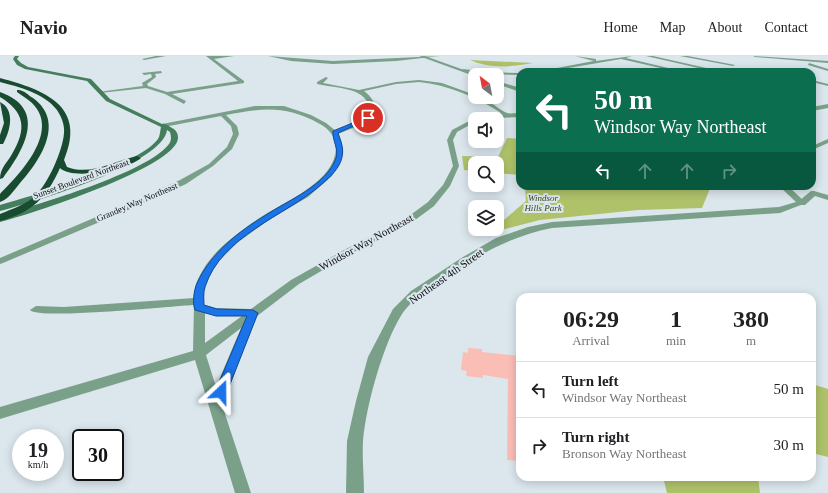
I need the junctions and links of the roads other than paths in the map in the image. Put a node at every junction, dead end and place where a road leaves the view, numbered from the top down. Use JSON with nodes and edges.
{"nodes":[{"id":1,"x":17,"y":56,"type":"edge"},
{"id":2,"x":164,"y":56,"type":"edge"},
{"id":3,"x":232,"y":56,"type":"edge"},
{"id":4,"x":270,"y":56,"type":"edge"},
{"id":5,"x":438,"y":56,"type":"edge"},
{"id":6,"x":577,"y":56,"type":"edge"},
{"id":7,"x":630,"y":56,"type":"edge"},
{"id":8,"x":648,"y":56,"type":"edge"},
{"id":9,"x":682,"y":56,"type":"edge"},
{"id":10,"x":755,"y":56,"type":"edge"},
{"id":11,"x":210,"y":57,"type":"edge"},
{"id":12,"x":423,"y":57,"type":"edge"},
{"id":13,"x":621,"y":58,"type":"junction"},
{"id":14,"x":144,"y":59,"type":"dead end"},
{"id":15,"x":803,"y":60,"type":"junction"},
{"id":16,"x":599,"y":61,"type":"junction"},
{"id":17,"x":828,"y":62,"type":"edge"},
{"id":18,"x":733,"y":65,"type":"dead end"},
{"id":19,"x":560,"y":68,"type":"edge"},
{"id":20,"x":666,"y":68,"type":"edge"},
{"id":21,"x":704,"y":68,"type":"edge"},
{"id":22,"x":463,"y":70,"type":"junction"},
{"id":23,"x":828,"y":70,"type":"edge"},
{"id":24,"x":161,"y":72,"type":"dead end"},
{"id":25,"x":468,"y":72,"type":"edge"},
{"id":26,"x":153,"y":73,"type":"junction"},
{"id":27,"x":144,"y":74,"type":"dead end"},
{"id":28,"x":516,"y":74,"type":"edge"},
{"id":29,"x":326,"y":78,"type":"dead end"},
{"id":30,"x":0,"y":80,"type":"edge"},
{"id":31,"x":816,"y":82,"type":"edge"},
{"id":32,"x":0,"y":84,"type":"edge"},
{"id":33,"x":504,"y":84,"type":"edge"},
{"id":34,"x":828,"y":85,"type":"edge"},
{"id":35,"x":146,"y":87,"type":"junction"},
{"id":36,"x":516,"y":89,"type":"edge"},
{"id":37,"x":358,"y":91,"type":"junction"},
{"id":38,"x":100,"y":92,"type":"junction"},
{"id":39,"x":167,"y":93,"type":"junction"},
{"id":40,"x":0,"y":94,"type":"edge"},
{"id":41,"x":184,"y":102,"type":"dead end"},
{"id":42,"x":0,"y":104,"type":"edge"},
{"id":43,"x":828,"y":106,"type":"edge"},
{"id":44,"x":816,"y":108,"type":"edge"},
{"id":45,"x":222,"y":114,"type":"junction"},
{"id":46,"x":507,"y":114,"type":"junction"},
{"id":47,"x":504,"y":115,"type":"edge"},
{"id":48,"x":516,"y":115,"type":"edge"},
{"id":49,"x":468,"y":123,"type":"edge"},
{"id":50,"x":164,"y":125,"type":"junction"},
{"id":51,"x":335,"y":133,"type":"junction"},
{"id":52,"x":828,"y":141,"type":"edge"},
{"id":53,"x":0,"y":142,"type":"edge"},
{"id":54,"x":816,"y":146,"type":"edge"},
{"id":55,"x":137,"y":158,"type":"junction"},
{"id":56,"x":60,"y":161,"type":"junction"},
{"id":57,"x":0,"y":176,"type":"edge"},
{"id":58,"x":787,"y":190,"type":"edge"},
{"id":59,"x":812,"y":190,"type":"edge"},
{"id":60,"x":815,"y":190,"type":"edge"},
{"id":61,"x":42,"y":194,"type":"junction"},
{"id":62,"x":3,"y":196,"type":"edge"},
{"id":63,"x":828,"y":198,"type":"edge"},
{"id":64,"x":802,"y":203,"type":"junction"},
{"id":65,"x":0,"y":208,"type":"edge"},
{"id":66,"x":0,"y":218,"type":"edge"},
{"id":67,"x":0,"y":261,"type":"edge"},
{"id":68,"x":199,"y":304,"type":"junction"},
{"id":69,"x":36,"y":310,"type":"dead end"},
{"id":70,"x":253,"y":313,"type":"junction"},
{"id":71,"x":199,"y":354,"type":"junction"},
{"id":72,"x":215,"y":405,"type":"junction"},
{"id":73,"x":0,"y":413,"type":"edge"},
{"id":74,"x":243,"y":493,"type":"edge"},
{"id":75,"x":355,"y":493,"type":"edge"}],
"edges":[{"from":1,"to":38,"type":"main road"},
{"from":2,"to":14,"type":"street"},
{"from":3,"to":11,"type":"street"},
{"from":4,"to":12,"type":"street"},
{"from":5,"to":12,"type":"street"},
{"from":6,"to":16,"type":"street"},
{"from":7,"to":13,"type":"street"},
{"from":8,"to":21,"type":"street"},
{"from":9,"to":18,"type":"street"},
{"from":10,"to":15,"type":"street"},
{"from":11,"to":39,"type":"street"},
{"from":12,"to":22,"type":"street"},
{"from":13,"to":16,"type":"street"},
{"from":13,"to":20,"type":"street"},
{"from":15,"to":17,"type":"street"},
{"from":15,"to":23,"type":"street"},
{"from":16,"to":19,"type":"street"},
{"from":22,"to":25,"type":"street"},
{"from":22,"to":28,"type":"street"},
{"from":24,"to":26,"type":"street"},
{"from":26,"to":27,"type":"street"},
{"from":26,"to":35,"type":"street"},
{"from":29,"to":37,"type":"street"},
{"from":30,"to":56,"type":"highway"},
{"from":31,"to":34,"type":"street"},
{"from":32,"to":62,"type":"highway"},
{"from":33,"to":36,"type":"street"},
{"from":35,"to":38,"type":"street"},
{"from":35,"to":39,"type":"street"},
{"from":37,"to":46,"type":"street"},
{"from":37,"to":51,"type":"street"},
{"from":38,"to":50,"type":"main road"},
{"from":39,"to":41,"type":"street"},
{"from":40,"to":57,"type":"highway"},
{"from":42,"to":53,"type":"highway"},
{"from":43,"to":44,"type":"street"},
{"from":45,"to":50,"type":"street"},
{"from":45,"to":51,"type":"street"},
{"from":45,"to":67,"type":"street","name":"Grandey Way Northeast"},
{"from":46,"to":47,"type":"street"},
{"from":46,"to":48,"type":"street"},
{"from":49,"to":70,"type":"street","name":"Windsor Way Northeast"},
{"from":50,"to":55,"type":"main road","name":"Sunset Boulevard Northeast"},
{"from":50,"to":66,"type":"main road"},
{"from":51,"to":68,"type":"street"},
{"from":52,"to":54,"type":"street"},
{"from":55,"to":56,"type":"highway"},
{"from":55,"to":61,"type":"main road","name":"Sunset Boulevard Northeast"},
{"from":56,"to":61,"type":"highway"},
{"from":58,"to":64,"type":"street"},
{"from":59,"to":64,"type":"street","name":"Northeast 4th Street"},
{"from":60,"to":63,"type":"street"},
{"from":61,"to":65,"type":"main road","name":"Sunset Boulevard Northeast"},
{"from":61,"to":66,"type":"highway"},
{"from":64,"to":75,"type":"street","name":"Northeast 4th Street"},
{"from":68,"to":69,"type":"street"},
{"from":68,"to":70,"type":"street"},
{"from":68,"to":71,"type":"street"},
{"from":70,"to":71,"type":"street","name":"Windsor Way Northeast"},
{"from":70,"to":72,"type":"street"},
{"from":71,"to":72,"type":"street"},
{"from":71,"to":73,"type":"street"},
{"from":72,"to":74,"type":"street"}]}
